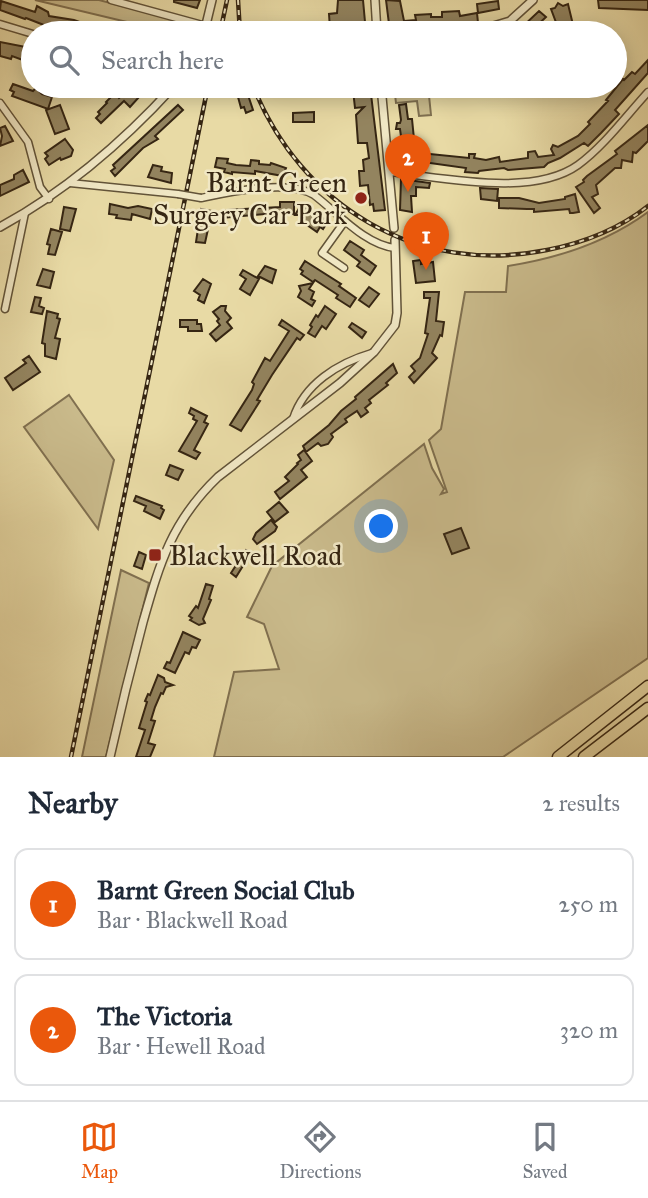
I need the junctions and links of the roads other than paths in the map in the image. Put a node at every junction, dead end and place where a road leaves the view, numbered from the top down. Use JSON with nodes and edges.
{"nodes":[{"id":1,"x":111,"y":0,"type":"edge"},
{"id":2,"x":212,"y":0,"type":"edge"},
{"id":3,"x":375,"y":0,"type":"edge"},
{"id":4,"x":533,"y":0,"type":"edge"},
{"id":5,"x":177,"y":21,"type":"edge"},
{"id":6,"x":207,"y":21,"type":"edge"},
{"id":7,"x":376,"y":21,"type":"edge"},
{"id":8,"x":510,"y":21,"type":"edge"},
{"id":9,"x":0,"y":24,"type":"edge"},
{"id":10,"x":21,"y":30,"type":"edge"},
{"id":11,"x":648,"y":92,"type":"edge"},
{"id":12,"x":162,"y":98,"type":"edge"},
{"id":13,"x":382,"y":98,"type":"edge"},
{"id":14,"x":0,"y":103,"type":"edge"},
{"id":15,"x":389,"y":172,"type":"junction"},
{"id":16,"x":70,"y":183,"type":"junction"},
{"id":17,"x":49,"y":199,"type":"junction"},
{"id":18,"x":25,"y":214,"type":"junction"},
{"id":19,"x":345,"y":220,"type":"junction"},
{"id":20,"x":0,"y":227,"type":"edge"},
{"id":21,"x":394,"y":228,"type":"dead end"},
{"id":22,"x":395,"y":244,"type":"joint"},
{"id":23,"x":344,"y":268,"type":"dead end"},
{"id":24,"x":5,"y":309,"type":"dead end"},
{"id":25,"x":374,"y":352,"type":"junction"},
{"id":26,"x":292,"y":421,"type":"junction"},
{"id":27,"x":648,"y":687,"type":"edge"},
{"id":28,"x":648,"y":708,"type":"edge"},
{"id":29,"x":110,"y":757,"type":"edge"},
{"id":30,"x":558,"y":757,"type":"edge"},
{"id":31,"x":584,"y":757,"type":"edge"}],
"edges":[{"from":1,"to":5,"type":"street"},
{"from":2,"to":6,"type":"street"},
{"from":3,"to":7,"type":"street"},
{"from":4,"to":8,"type":"street"},
{"from":9,"to":10,"type":"street"},
{"from":11,"to":15,"type":"street"},
{"from":12,"to":16,"type":"street"},
{"from":13,"to":15,"type":"street"},
{"from":14,"to":17,"type":"street"},
{"from":15,"to":21,"type":"street"},
{"from":16,"to":17,"type":"street"},
{"from":16,"to":19,"type":"street","bridge":true},
{"from":17,"to":18,"type":"street"},
{"from":18,"to":20,"type":"street"},
{"from":18,"to":24,"type":"street"},
{"from":19,"to":22,"type":"street"},
{"from":19,"to":23,"type":"street"},
{"from":22,"to":25,"type":"street"},
{"from":25,"to":26,"type":"street"},
{"from":25,"to":26,"type":"street"},
{"from":26,"to":29,"type":"street"},
{"from":27,"to":30,"type":"highway"},
{"from":28,"to":31,"type":"highway"}]}
